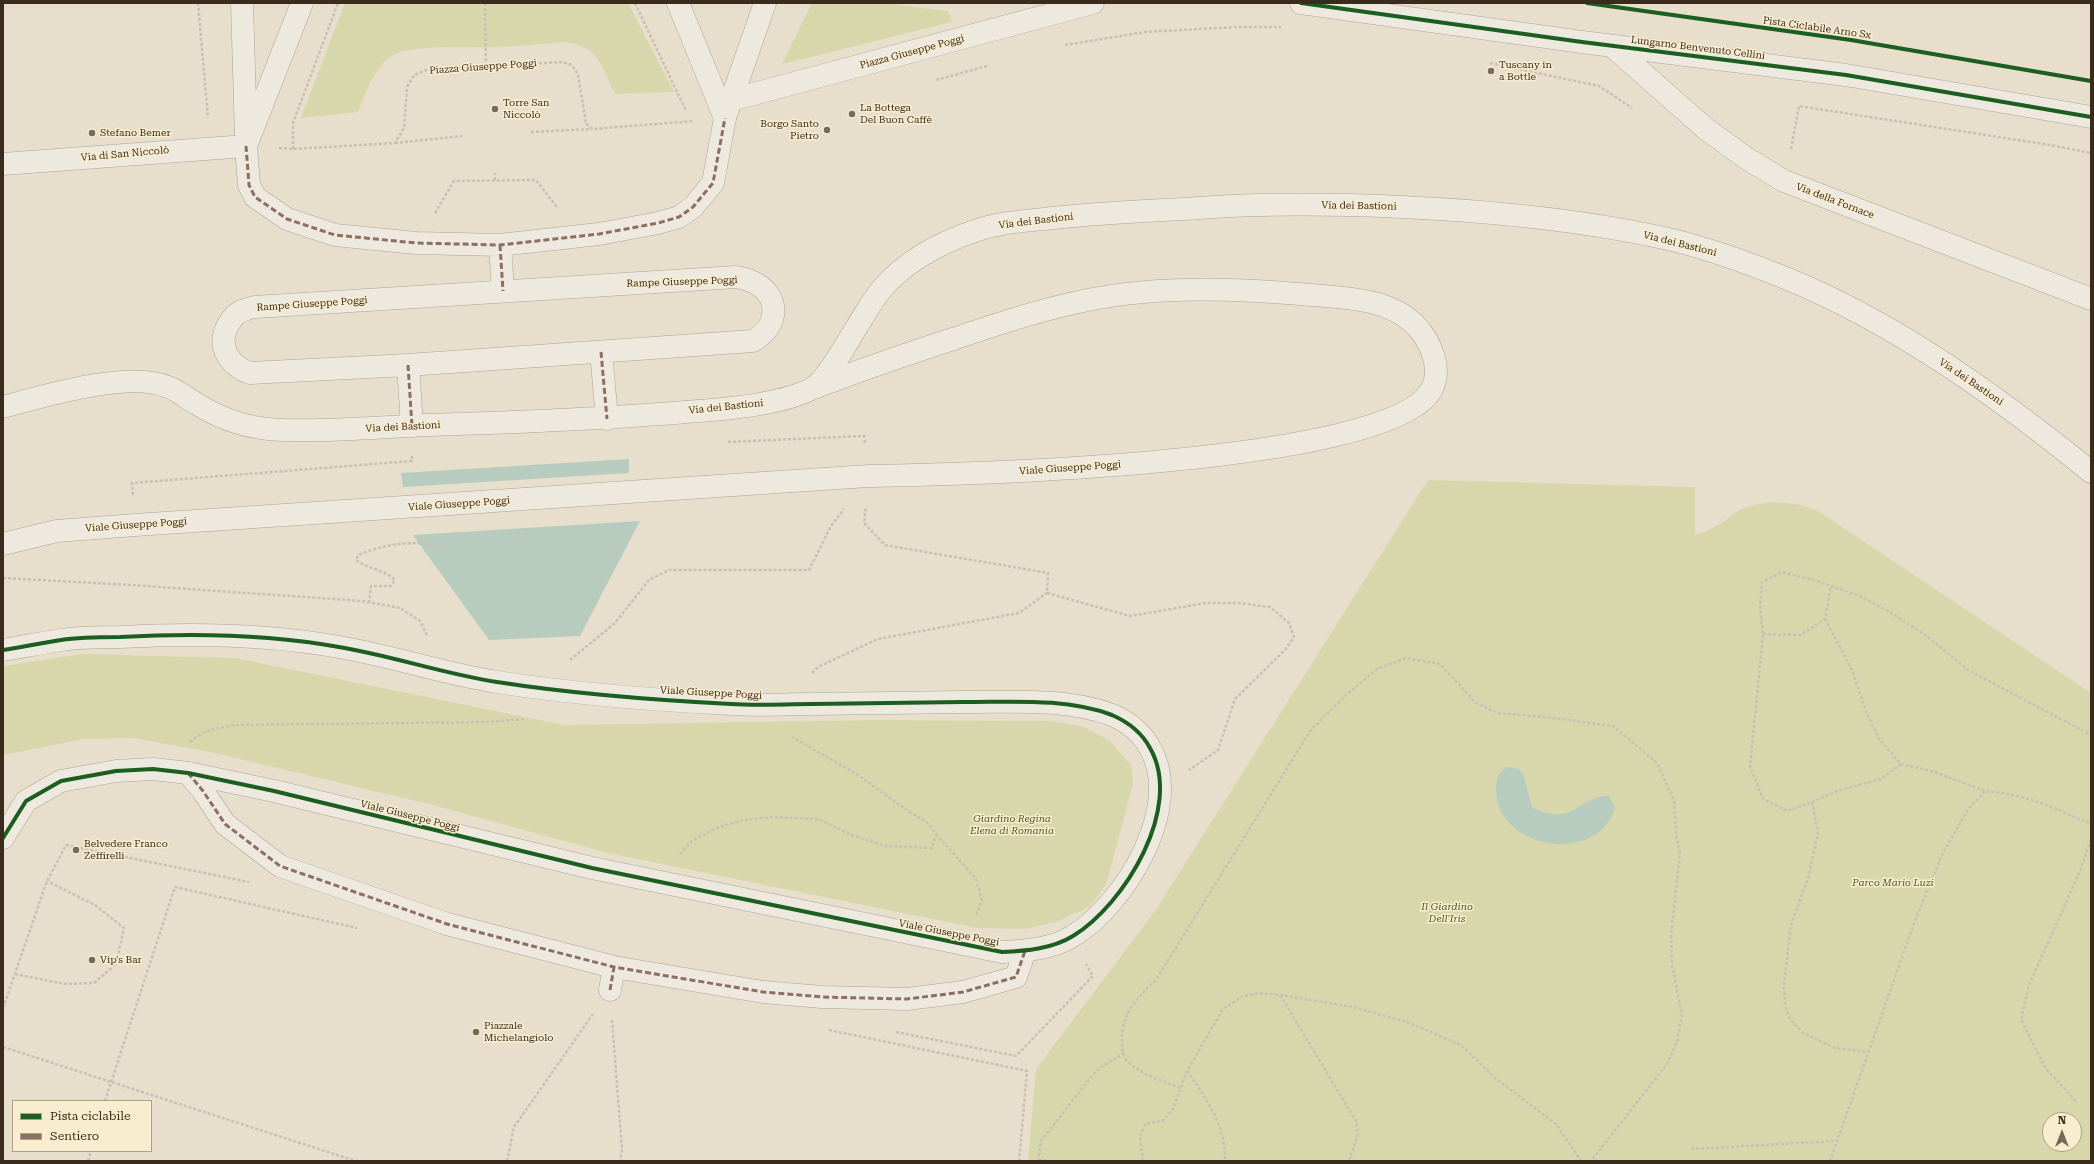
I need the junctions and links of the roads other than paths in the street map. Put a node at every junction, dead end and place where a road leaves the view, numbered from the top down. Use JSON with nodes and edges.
{"nodes":[{"id":1,"x":242,"y":3,"type":"edge"},
{"id":2,"x":302,"y":3,"type":"edge"},
{"id":3,"x":678,"y":3,"type":"edge"},
{"id":4,"x":765,"y":3,"type":"edge"},
{"id":5,"x":1093,"y":3,"type":"edge"},
{"id":6,"x":1301,"y":3,"type":"edge"},
{"id":7,"x":1612,"y":46,"type":"junction"},
{"id":8,"x":728,"y":109,"type":"junction"},
{"id":9,"x":2091,"y":117,"type":"edge"},
{"id":10,"x":246,"y":146,"type":"junction"},
{"id":11,"x":3,"y":164,"type":"edge"},
{"id":12,"x":500,"y":245,"type":"junction"},
{"id":13,"x":503,"y":291,"type":"junction"},
{"id":14,"x":2091,"y":299,"type":"edge"},
{"id":15,"x":601,"y":352,"type":"junction"},
{"id":16,"x":408,"y":366,"type":"junction"},
{"id":17,"x":814,"y":388,"type":"junction"},
{"id":18,"x":3,"y":407,"type":"edge"},
{"id":19,"x":607,"y":419,"type":"junction"},
{"id":20,"x":412,"y":426,"type":"junction"},
{"id":21,"x":2091,"y":472,"type":"edge"},
{"id":22,"x":3,"y":544,"type":"edge"},
{"id":23,"x":3,"y":650,"type":"edge"},
{"id":24,"x":188,"y":773,"type":"junction"},
{"id":25,"x":3,"y":838,"type":"edge"},
{"id":26,"x":1025,"y":951,"type":"junction"},
{"id":27,"x":614,"y":967,"type":"junction"},
{"id":28,"x":610,"y":990,"type":"road end"}],
"edges":[{"from":1,"to":10,"type":"street"},
{"from":2,"to":10,"type":"street"},
{"from":3,"to":8,"type":"street"},
{"from":4,"to":8,"type":"street"},
{"from":5,"to":8,"type":"street","name":"Piazza Giuseppe Poggi"},
{"from":6,"to":7,"type":"street","name":"Lungarno Benvenuto Cellini"},
{"from":7,"to":9,"type":"street","name":"Lungarno Benvenuto Cellini"},
{"from":7,"to":14,"type":"street","name":"Via della Fornace"},
{"from":8,"to":12,"type":"street"},
{"from":10,"to":11,"type":"street","name":"Via di San Niccolò"},
{"from":10,"to":12,"type":"street"},
{"from":12,"to":13,"type":"street"},
{"from":13,"to":15,"type":"street","name":"Rampe Giuseppe Poggi"},
{"from":13,"to":16,"type":"street","name":"Rampe Giuseppe Poggi"},
{"from":15,"to":16,"type":"street","name":"Rampe Giuseppe Poggi"},
{"from":15,"to":19,"type":"street"},
{"from":16,"to":20,"type":"street"},
{"from":17,"to":19,"type":"street","name":"Via dei Bastioni"},
{"from":17,"to":21,"type":"street","name":"Via dei Bastioni"},
{"from":17,"to":22,"type":"street","name":"Viale Giuseppe Poggi"},
{"from":18,"to":20,"type":"street","name":"Via dei Bastioni"},
{"from":19,"to":20,"type":"street","name":"Via dei Bastioni"},
{"from":23,"to":26,"type":"street","name":"Viale Giuseppe Poggi"},
{"from":24,"to":25,"type":"street","name":"Viale Giuseppe Poggi"},
{"from":24,"to":26,"type":"street","name":"Viale Giuseppe Poggi"},
{"from":24,"to":27,"type":"street"},
{"from":26,"to":27,"type":"street"},
{"from":27,"to":28,"type":"street"}]}
